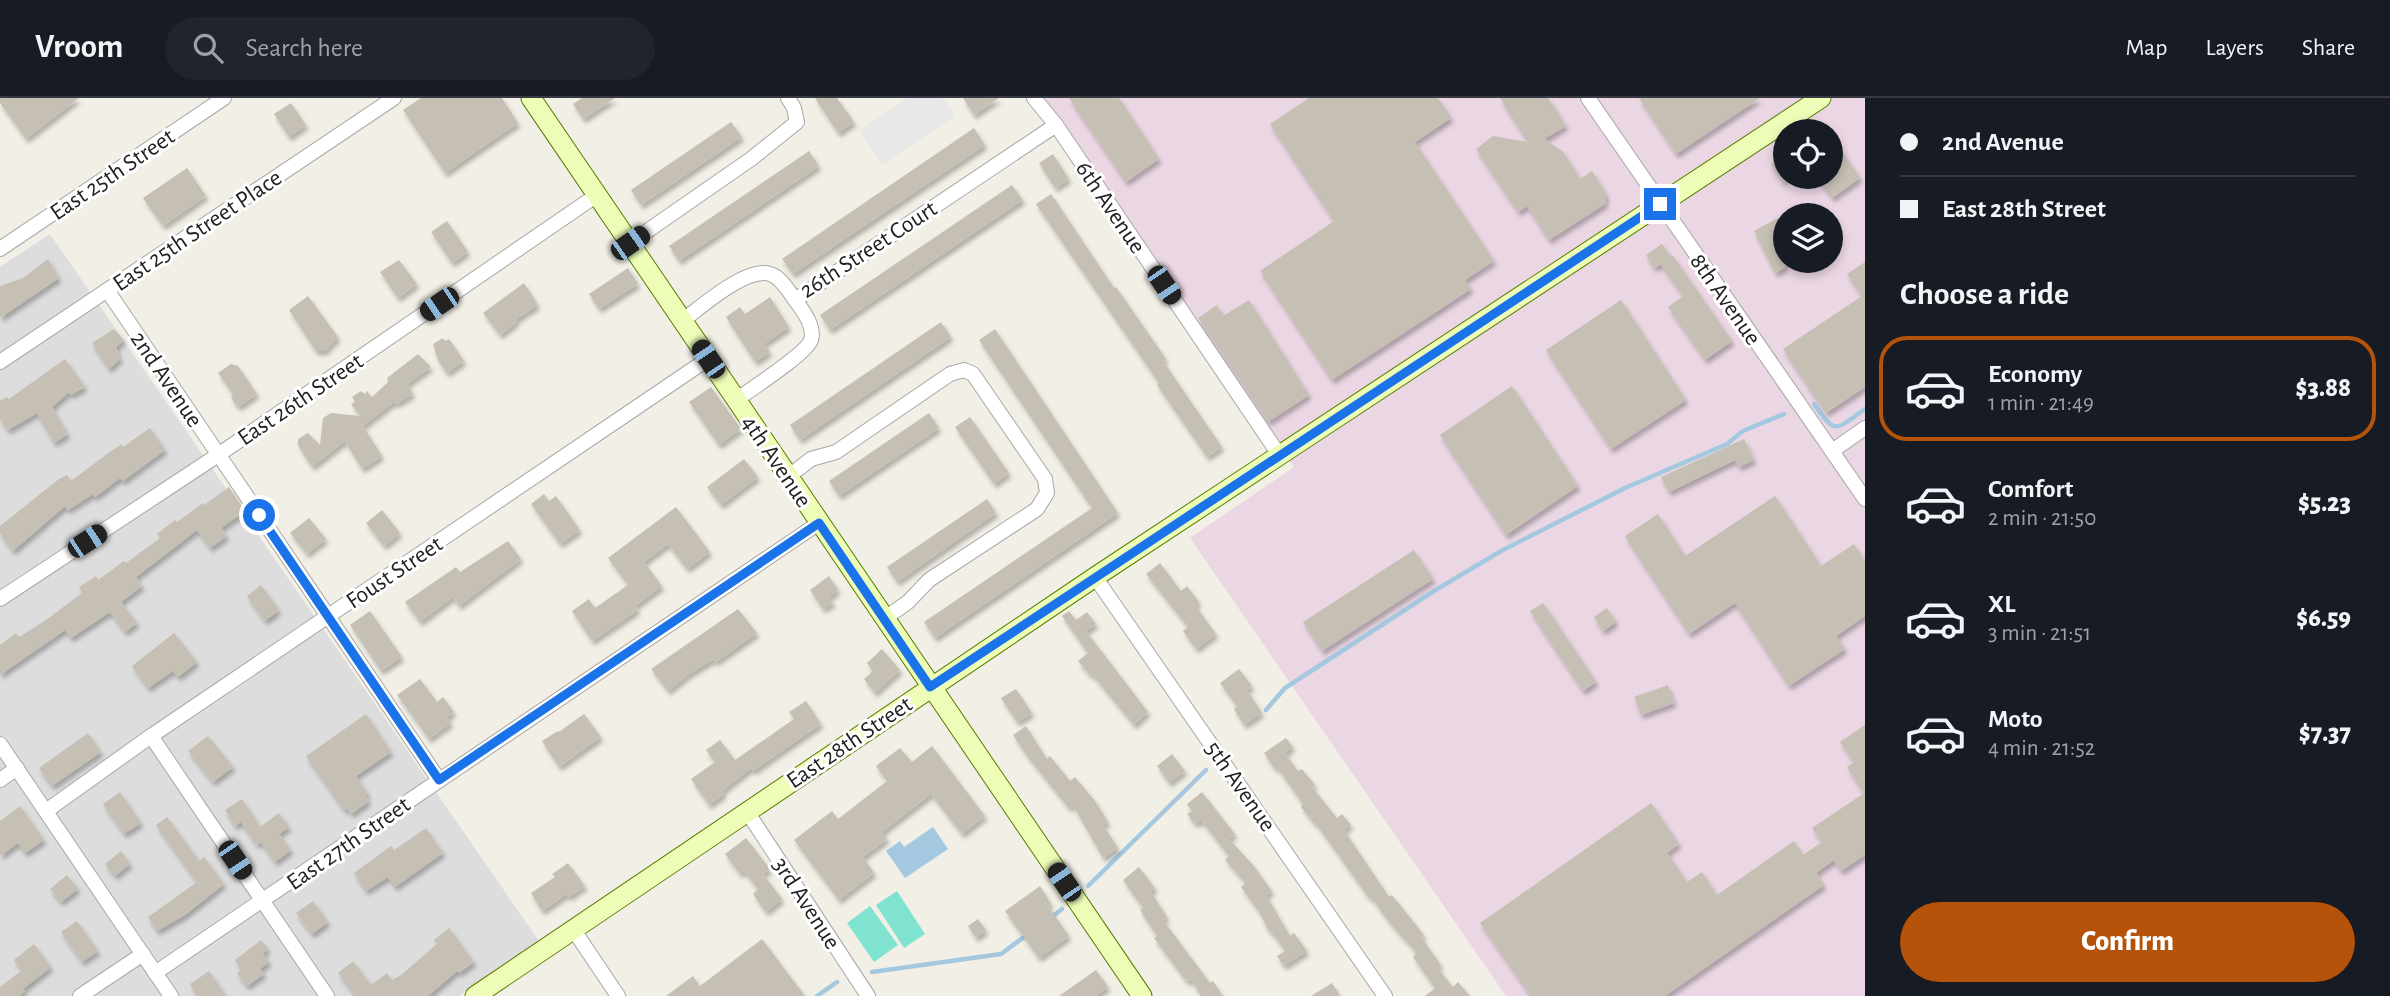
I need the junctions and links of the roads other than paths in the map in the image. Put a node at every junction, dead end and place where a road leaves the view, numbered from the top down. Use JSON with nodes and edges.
{"nodes":[{"id":1,"x":224,"y":98,"type":"edge"},
{"id":2,"x":394,"y":98,"type":"edge"},
{"id":3,"x":533,"y":98,"type":"edge"},
{"id":4,"x":788,"y":98,"type":"edge"},
{"id":5,"x":1034,"y":98,"type":"edge"},
{"id":6,"x":1588,"y":98,"type":"edge"},
{"id":7,"x":1821,"y":98,"type":"edge"},
{"id":8,"x":1056,"y":125,"type":"junction"},
{"id":9,"x":597,"y":195,"type":"junction"},
{"id":10,"x":1660,"y":204,"type":"junction"},
{"id":11,"x":630,"y":243,"type":"junction"},
{"id":12,"x":0,"y":249,"type":"edge"},
{"id":13,"x":107,"y":290,"type":"junction"},
{"id":14,"x":795,"y":300,"type":"junction"},
{"id":15,"x":682,"y":321,"type":"junction"},
{"id":16,"x":708,"y":359,"type":"junction"},
{"id":17,"x":0,"y":362,"type":"edge"},
{"id":18,"x":736,"y":400,"type":"junction"},
{"id":19,"x":1865,"y":428,"type":"edge"},
{"id":20,"x":1832,"y":451,"type":"junction"},
{"id":21,"x":218,"y":455,"type":"junction"},
{"id":22,"x":1280,"y":456,"type":"junction"},
{"id":23,"x":788,"y":477,"type":"junction"},
{"id":24,"x":1865,"y":499,"type":"edge"},
{"id":25,"x":819,"y":523,"type":"junction"},
{"id":26,"x":1095,"y":577,"type":"junction"},
{"id":27,"x":0,"y":599,"type":"edge"},
{"id":28,"x":329,"y":617,"type":"junction"},
{"id":29,"x":884,"y":619,"type":"junction"},
{"id":30,"x":930,"y":687,"type":"junction"},
{"id":31,"x":151,"y":736,"type":"junction"},
{"id":32,"x":0,"y":744,"type":"edge"},
{"id":33,"x":17,"y":768,"type":"junction"},
{"id":34,"x":0,"y":780,"type":"edge"},
{"id":35,"x":439,"y":780,"type":"junction"},
{"id":36,"x":746,"y":810,"type":"junction"},
{"id":37,"x":46,"y":811,"type":"junction"},
{"id":38,"x":262,"y":902,"type":"junction"},
{"id":39,"x":573,"y":929,"type":"junction"},
{"id":40,"x":143,"y":954,"type":"junction"},
{"id":41,"x":155,"y":973,"type":"junction"},
{"id":42,"x":80,"y":996,"type":"edge"},
{"id":43,"x":171,"y":996,"type":"edge"},
{"id":44,"x":327,"y":996,"type":"edge"},
{"id":45,"x":475,"y":996,"type":"edge"},
{"id":46,"x":618,"y":996,"type":"edge"},
{"id":47,"x":867,"y":996,"type":"edge"},
{"id":48,"x":1142,"y":996,"type":"edge"},
{"id":49,"x":1385,"y":996,"type":"edge"}],
"edges":[{"from":1,"to":12,"type":"street","name":"East 25th Street"},
{"from":2,"to":13,"type":"street","name":"East 25th Street Place"},
{"from":3,"to":9,"type":"street","name":"4th Avenue"},
{"from":4,"to":11,"type":"street"},
{"from":5,"to":8,"type":"street","name":"6th Avenue"},
{"from":6,"to":10,"type":"street","name":"8th Avenue"},
{"from":7,"to":10,"type":"street","name":"East 28th Street"},
{"from":8,"to":14,"type":"street","name":"26th Street Court"},
{"from":8,"to":22,"type":"street","name":"6th Avenue"},
{"from":9,"to":11,"type":"street","name":"4th Avenue"},
{"from":9,"to":21,"type":"street","name":"East 26th Street"},
{"from":10,"to":20,"type":"street","name":"8th Avenue"},
{"from":10,"to":22,"type":"street","name":"East 28th Street"},
{"from":11,"to":15,"type":"street","name":"4th Avenue"},
{"from":13,"to":17,"type":"street","name":"East 25th Street Place"},
{"from":13,"to":21,"type":"street","name":"2nd Avenue"},
{"from":14,"to":15,"type":"street","name":"26th Street Court"},
{"from":14,"to":18,"type":"street"},
{"from":15,"to":16,"type":"street","name":"4th Avenue"},
{"from":16,"to":18,"type":"street","name":"4th Avenue"},
{"from":16,"to":28,"type":"street","name":"Foust Street"},
{"from":18,"to":23,"type":"street","name":"4th Avenue"},
{"from":19,"to":20,"type":"street"},
{"from":20,"to":24,"type":"street","name":"8th Avenue"},
{"from":21,"to":27,"type":"street","name":"East 26th Street"},
{"from":21,"to":28,"type":"street","name":"2nd Avenue"},
{"from":22,"to":26,"type":"street","name":"East 28th Street"},
{"from":23,"to":25,"type":"street","name":"4th Avenue"},
{"from":23,"to":29,"type":"street"},
{"from":25,"to":29,"type":"street","name":"4th Avenue"},
{"from":25,"to":35,"type":"street","name":"East 27th Street"},
{"from":26,"to":30,"type":"street","name":"East 28th Street"},
{"from":26,"to":49,"type":"street","name":"5th Avenue"},
{"from":28,"to":31,"type":"street","name":"Foust Street"},
{"from":28,"to":35,"type":"street","name":"2nd Avenue"},
{"from":29,"to":30,"type":"street","name":"4th Avenue"},
{"from":30,"to":36,"type":"street","name":"East 28th Street"},
{"from":30,"to":48,"type":"street","name":"4th Avenue"},
{"from":31,"to":37,"type":"street","name":"Foust Street"},
{"from":31,"to":38,"type":"street"},
{"from":32,"to":33,"type":"street"},
{"from":33,"to":34,"type":"street"},
{"from":33,"to":37,"type":"street"},
{"from":35,"to":38,"type":"street","name":"East 27th Street"},
{"from":36,"to":39,"type":"street","name":"East 28th Street"},
{"from":36,"to":47,"type":"street","name":"3rd Avenue"},
{"from":37,"to":40,"type":"street"},
{"from":38,"to":41,"type":"street","name":"East 27th Street"},
{"from":38,"to":44,"type":"street"},
{"from":39,"to":45,"type":"street","name":"East 28th Street"},
{"from":39,"to":46,"type":"street"},
{"from":40,"to":41,"type":"street"},
{"from":40,"to":42,"type":"street"},
{"from":41,"to":43,"type":"street"}]}
